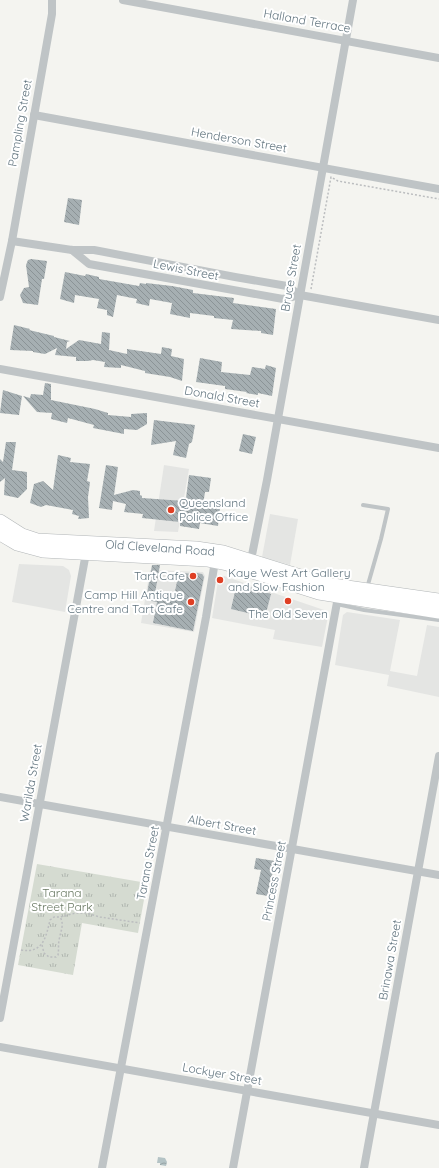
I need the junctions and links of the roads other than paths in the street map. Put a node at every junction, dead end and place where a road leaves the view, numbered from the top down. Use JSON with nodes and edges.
{"nodes":[{"id":1,"x":52,"y":0,"type":"edge"},
{"id":2,"x":123,"y":0,"type":"edge"},
{"id":3,"x":353,"y":0,"type":"edge"},
{"id":4,"x":346,"y":41,"type":"junction"},
{"id":5,"x":439,"y":58,"type":"edge"},
{"id":6,"x":34,"y":115,"type":"junction"},
{"id":7,"x":323,"y":167,"type":"junction"},
{"id":8,"x":439,"y":189,"type":"edge"},
{"id":9,"x":12,"y":241,"type":"junction"},
{"id":10,"x":72,"y":250,"type":"junction"},
{"id":11,"x":1,"y":288,"type":"edge"},
{"id":12,"x":300,"y":295,"type":"junction"},
{"id":13,"x":0,"y":297,"type":"edge"},
{"id":14,"x":439,"y":320,"type":"edge"},
{"id":15,"x":0,"y":369,"type":"edge"},
{"id":16,"x":277,"y":419,"type":"junction"},
{"id":17,"x":439,"y":448,"type":"edge"},
{"id":18,"x":364,"y":505,"type":"dead end"},
{"id":19,"x":0,"y":521,"type":"edge"},
{"id":20,"x":0,"y":534,"type":"edge"},
{"id":21,"x":86,"y":553,"type":"junction"},
{"id":22,"x":251,"y":560,"type":"junction"},
{"id":23,"x":214,"y":561,"type":"junction"},
{"id":24,"x":367,"y":590,"type":"junction"},
{"id":25,"x":439,"y":600,"type":"edge"},
{"id":26,"x":338,"y":601,"type":"junction"},
{"id":27,"x":439,"y":612,"type":"edge"},
{"id":28,"x":439,"y":620,"type":"edge"},
{"id":29,"x":439,"y":756,"type":"edge"},
{"id":30,"x":0,"y":797,"type":"edge"},
{"id":31,"x":39,"y":804,"type":"junction"},
{"id":32,"x":167,"y":827,"type":"junction"},
{"id":33,"x":292,"y":850,"type":"junction"},
{"id":34,"x":418,"y":872,"type":"junction"},
{"id":35,"x":439,"y":875,"type":"edge"},
{"id":36,"x":0,"y":1018,"type":"edge"},
{"id":37,"x":0,"y":1047,"type":"edge"},
{"id":38,"x":121,"y":1068,"type":"junction"},
{"id":39,"x":248,"y":1090,"type":"junction"},
{"id":40,"x":374,"y":1113,"type":"junction"},
{"id":41,"x":439,"y":1125,"type":"edge"},
{"id":42,"x":102,"y":1168,"type":"edge"},
{"id":43,"x":233,"y":1168,"type":"edge"},
{"id":44,"x":364,"y":1168,"type":"edge"}],
"edges":[{"from":1,"to":6,"type":"street","name":"Pampling Street"},
{"from":2,"to":4,"type":"street","name":"Halland Terrace"},
{"from":3,"to":4,"type":"street","name":"Bruce Street"},
{"from":4,"to":5,"type":"street","name":"Halland Terrace"},
{"from":4,"to":7,"type":"street","name":"Bruce Street"},
{"from":6,"to":7,"type":"street","name":"Henderson Street"},
{"from":6,"to":9,"type":"street","name":"Pampling Street"},
{"from":7,"to":8,"type":"street","name":"Henderson Street"},
{"from":7,"to":12,"type":"street","name":"Bruce Street"},
{"from":9,"to":10,"type":"street","name":"Lewis Street"},
{"from":9,"to":11,"type":"street","name":"Pampling Street"},
{"from":10,"to":12,"type":"street","name":"Lewis Street"},
{"from":10,"to":12,"type":"street","name":"Lewis Street"},
{"from":11,"to":13,"type":"street","name":"Pampling Street"},
{"from":12,"to":14,"type":"street","name":"Lewis Street"},
{"from":12,"to":16,"type":"street","name":"Bruce Street"},
{"from":15,"to":16,"type":"street","name":"Donald Street"},
{"from":16,"to":17,"type":"street","name":"Donald Street"},
{"from":16,"to":22,"type":"street","name":"Bruce Street"},
{"from":18,"to":24,"type":"lane"},
{"from":19,"to":22,"type":"highway","name":"Old Cleveland Road"},
{"from":20,"to":21,"type":"highway","name":"Old Cleveland Road"},
{"from":21,"to":23,"type":"highway","name":"Old Cleveland Road"},
{"from":21,"to":31,"type":"street","name":"Warilda Street"},
{"from":22,"to":24,"type":"highway","name":"Old Cleveland Road"},
{"from":23,"to":26,"type":"highway","name":"Old Cleveland Road"},
{"from":23,"to":32,"type":"street","name":"Tarana Street"},
{"from":24,"to":25,"type":"highway","name":"Old Cleveland Road"},
{"from":26,"to":27,"type":"highway","name":"Old Cleveland Road"},
{"from":26,"to":28,"type":"lane","name":"Old Cleveland Road"},
{"from":26,"to":33,"type":"street","name":"Princess Street"},
{"from":29,"to":34,"type":"street","name":"Brinawa Street"},
{"from":30,"to":31,"type":"street","name":"Albert Street"},
{"from":31,"to":32,"type":"street","name":"Albert Street"},
{"from":31,"to":36,"type":"street","name":"Warilda Street"},
{"from":32,"to":33,"type":"street","name":"Albert Street"},
{"from":32,"to":38,"type":"street","name":"Tarana Street"},
{"from":33,"to":34,"type":"street","name":"Albert Street"},
{"from":33,"to":39,"type":"street","name":"Princess Street"},
{"from":34,"to":35,"type":"street","name":"Albert Street"},
{"from":34,"to":40,"type":"street","name":"Brinawa Street"},
{"from":37,"to":38,"type":"street","name":"Lockyer Street"},
{"from":38,"to":39,"type":"street","name":"Lockyer Street"},
{"from":38,"to":42,"type":"street","name":"Tarana Street"},
{"from":39,"to":40,"type":"street","name":"Lockyer Street"},
{"from":39,"to":43,"type":"street","name":"Princess Street"},
{"from":40,"to":41,"type":"street","name":"Lockyer Street"},
{"from":40,"to":44,"type":"street","name":"Brinawa Street"}]}
